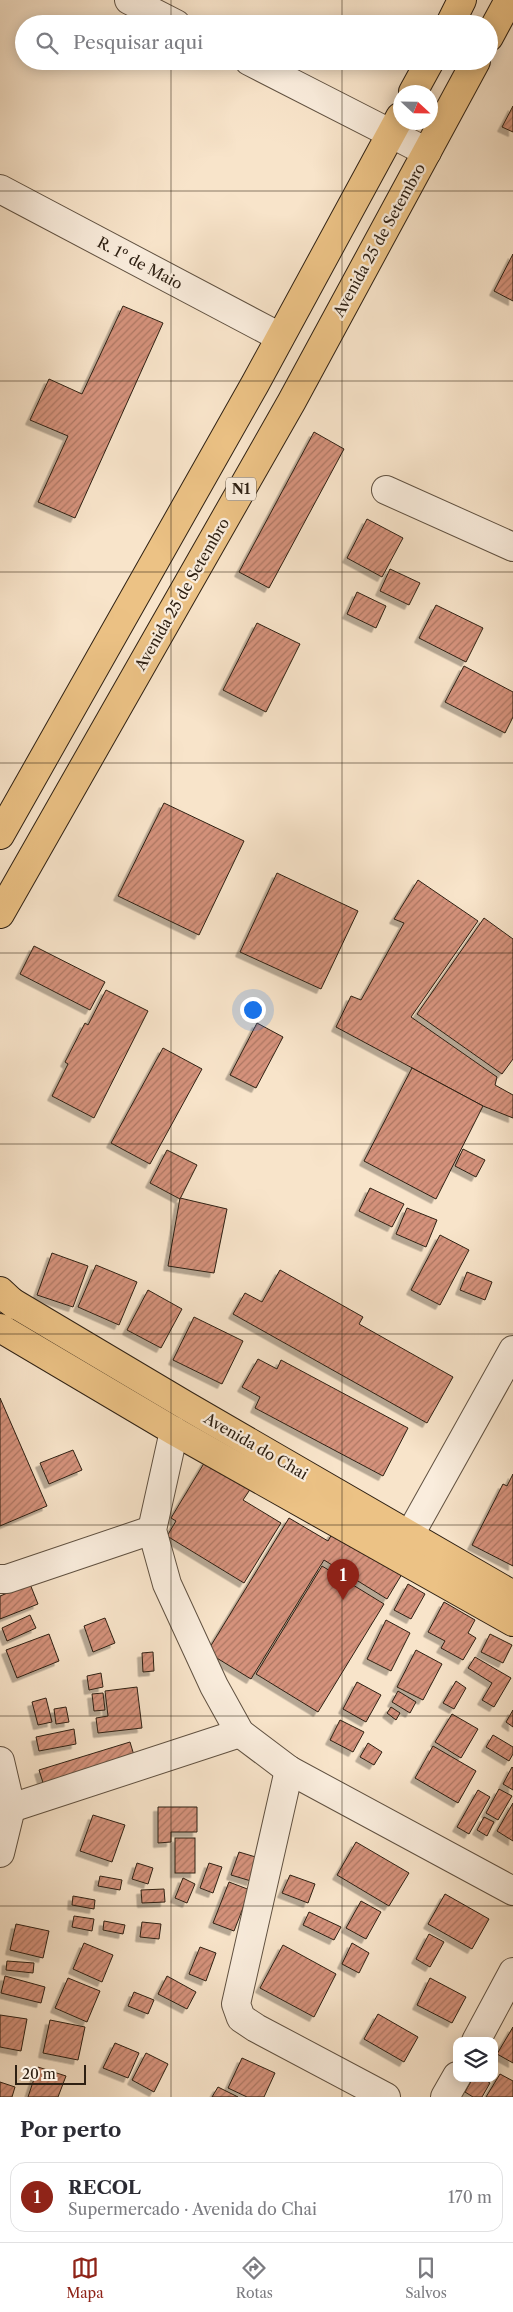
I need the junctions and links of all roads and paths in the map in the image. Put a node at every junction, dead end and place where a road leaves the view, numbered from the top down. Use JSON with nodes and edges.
{"nodes":[{"id":1,"x":130,"y":0,"type":"edge"},
{"id":2,"x":462,"y":0,"type":"edge"},
{"id":3,"x":509,"y":0,"type":"edge"},
{"id":4,"x":159,"y":15,"type":"edge"},
{"id":5,"x":454,"y":15,"type":"edge"},
{"id":6,"x":498,"y":20,"type":"edge"},
{"id":7,"x":269,"y":70,"type":"edge"},
{"id":8,"x":425,"y":70,"type":"edge"},
{"id":9,"x":471,"y":70,"type":"edge"},
{"id":10,"x":417,"y":85,"type":"edge"},
{"id":11,"x":393,"y":125,"type":"edge"},
{"id":12,"x":394,"y":130,"type":"edge"},
{"id":13,"x":401,"y":130,"type":"edge"},
{"id":14,"x":427,"y":152,"type":"junction"},
{"id":15,"x":0,"y":189,"type":"edge"},
{"id":16,"x":280,"y":337,"type":"junction"},
{"id":17,"x":255,"y":384,"type":"junction"},
{"id":18,"x":292,"y":401,"type":"junction"},
{"id":19,"x":386,"y":490,"type":"dead end"},
{"id":20,"x":513,"y":547,"type":"edge"},
{"id":21,"x":0,"y":835,"type":"edge"},
{"id":22,"x":0,"y":914,"type":"edge"},
{"id":23,"x":5,"y":1297,"type":"edge"},
{"id":24,"x":1,"y":1329,"type":"edge"},
{"id":25,"x":513,"y":1350,"type":"edge"},
{"id":26,"x":174,"y":1432,"type":"junction"},
{"id":27,"x":152,"y":1530,"type":"junction"},
{"id":28,"x":404,"y":1546,"type":"junction"},
{"id":29,"x":0,"y":1579,"type":"edge"},
{"id":30,"x":513,"y":1595,"type":"edge"},
{"id":31,"x":513,"y":1622,"type":"edge"},
{"id":32,"x":240,"y":1733,"type":"junction"},
{"id":33,"x":0,"y":1761,"type":"edge"},
{"id":34,"x":289,"y":1770,"type":"junction"},
{"id":35,"x":11,"y":1808,"type":"junction"},
{"id":36,"x":0,"y":1853,"type":"edge"},
{"id":37,"x":513,"y":1891,"type":"edge"},
{"id":38,"x":513,"y":1972,"type":"edge"},
{"id":39,"x":478,"y":2037,"type":"edge"},
{"id":40,"x":454,"y":2082,"type":"edge"},
{"id":41,"x":386,"y":2097,"type":"edge"},
{"id":42,"x":445,"y":2097,"type":"edge"}],
"edges":[{"from":1,"to":4,"type":"street"},
{"from":2,"to":5,"type":"main road"},
{"from":3,"to":6,"type":"main road"},
{"from":7,"to":11,"type":"street"},
{"from":8,"to":10,"type":"main road"},
{"from":9,"to":14,"type":"main road","name":"Avenida 25 de Setembro","number":"N1"},
{"from":12,"to":16,"type":"main road","number":"N1"},
{"from":13,"to":14,"type":"street"},
{"from":14,"to":18,"type":"main road","name":"Avenida 25 de Setembro","number":"N1"},
{"from":15,"to":16,"type":"street","name":"R. 1º de Maio"},
{"from":16,"to":17,"type":"main road","number":"N1"},
{"from":17,"to":18,"type":"main road"},
{"from":17,"to":21,"type":"main road","number":"N1"},
{"from":18,"to":22,"type":"main road","name":"Avenida 25 de Setembro","number":"N1"},
{"from":19,"to":20,"type":"street"},
{"from":23,"to":28,"type":"main road","name":"Avenida do Chai"},
{"from":24,"to":26,"type":"main road","name":"Avenida do Chai"},
{"from":25,"to":28,"type":"street"},
{"from":26,"to":27,"type":"street"},
{"from":26,"to":28,"type":"main road","name":"Avenida do Chai"},
{"from":27,"to":29,"type":"street"},
{"from":27,"to":32,"type":"street"},
{"from":28,"to":30,"type":"main road","name":"Avenida do Chai"},
{"from":28,"to":31,"type":"main road","name":"Avenida do Chai"},
{"from":32,"to":34,"type":"street"},
{"from":32,"to":35,"type":"street"},
{"from":33,"to":35,"type":"street"},
{"from":34,"to":37,"type":"street"},
{"from":34,"to":41,"type":"street"},
{"from":35,"to":36,"type":"street"},
{"from":38,"to":39,"type":"street"},
{"from":40,"to":42,"type":"street"}]}
